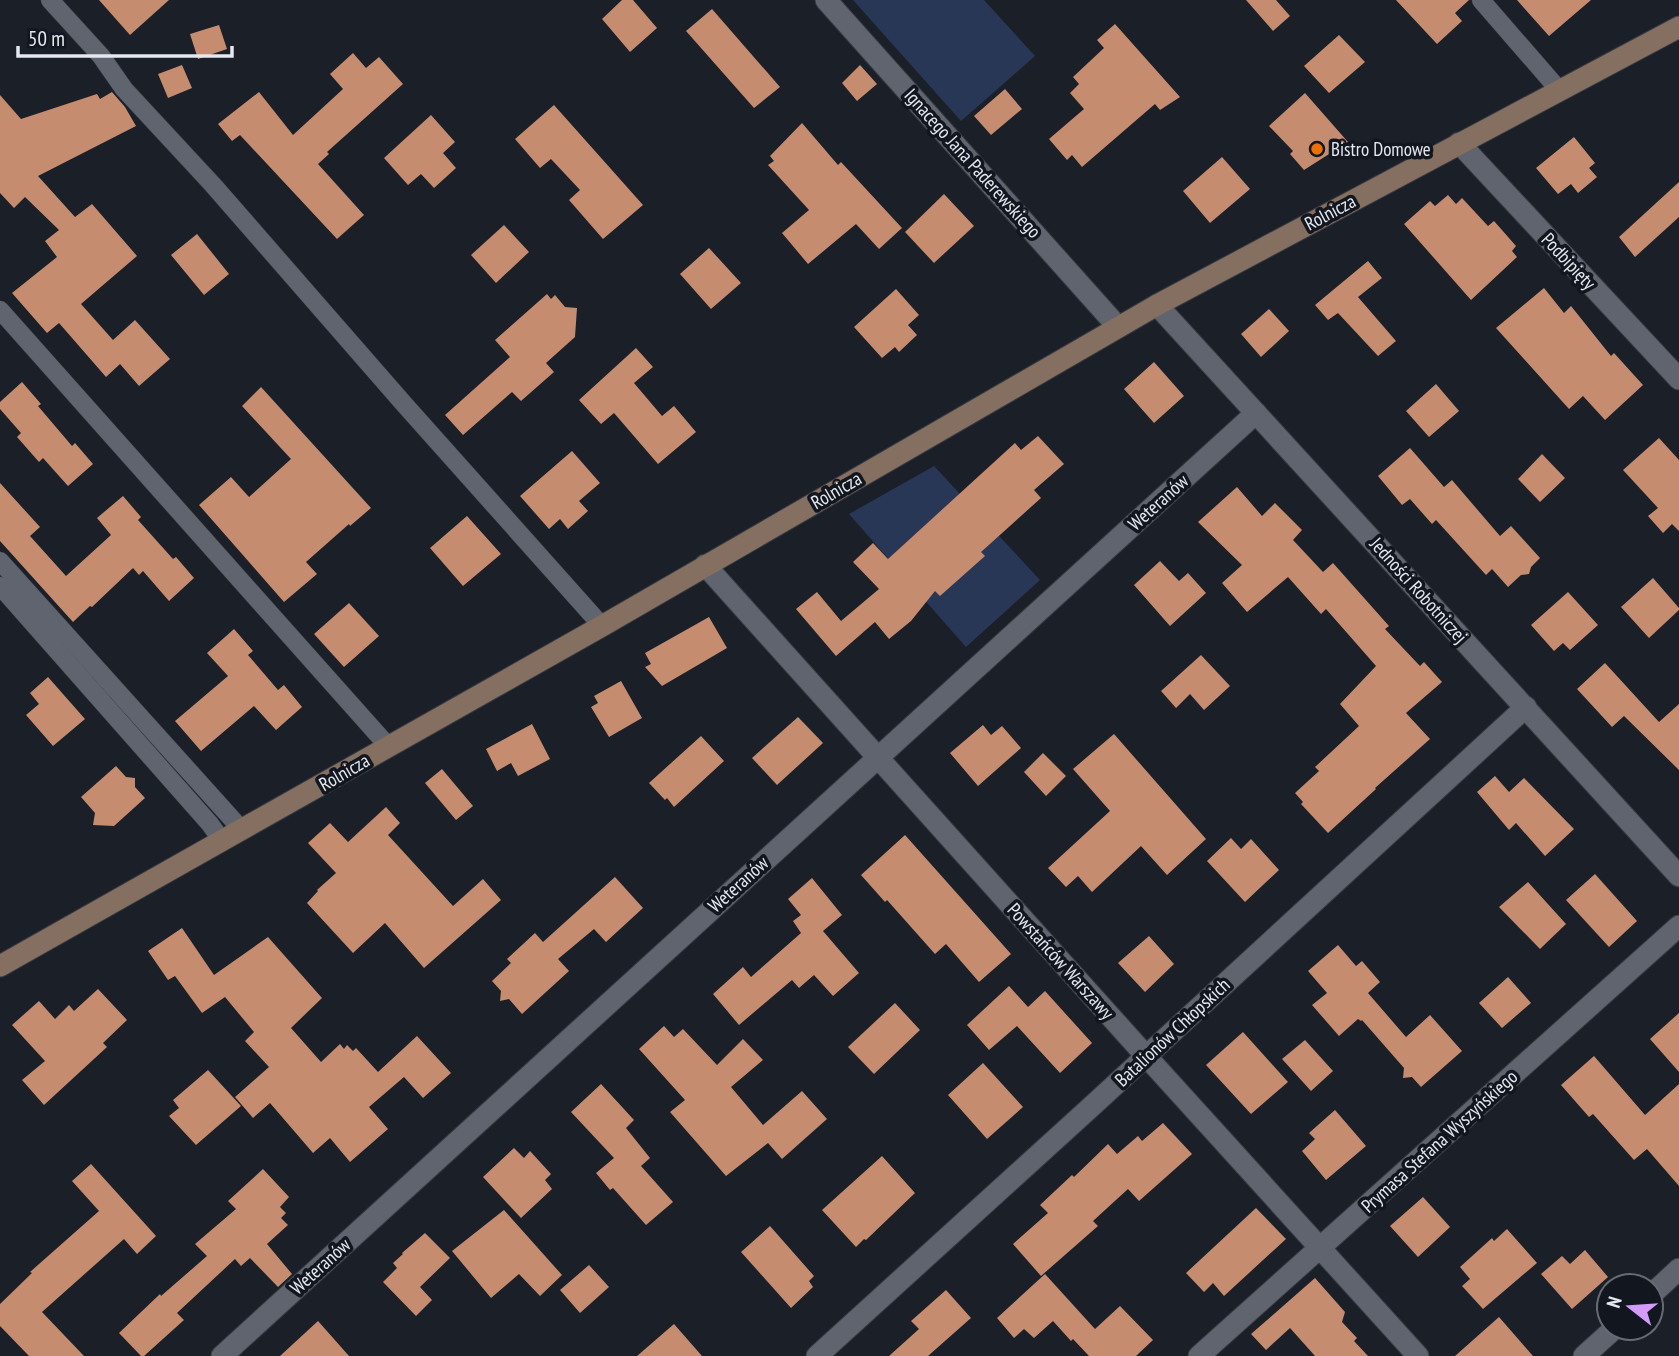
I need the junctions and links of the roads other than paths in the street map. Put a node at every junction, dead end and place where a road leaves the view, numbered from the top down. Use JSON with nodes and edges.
{"nodes":[{"id":1,"x":50,"y":0,"type":"edge"},
{"id":2,"x":826,"y":0,"type":"edge"},
{"id":3,"x":1481,"y":0,"type":"edge"},
{"id":4,"x":1679,"y":27,"type":"edge"},
{"id":5,"x":1559,"y":90,"type":"junction"},
{"id":6,"x":1459,"y":143,"type":"junction"},
{"id":7,"x":1157,"y":305,"type":"junction"},
{"id":8,"x":0,"y":310,"type":"edge"},
{"id":9,"x":1118,"y":327,"type":"junction"},
{"id":10,"x":1679,"y":379,"type":"edge"},
{"id":11,"x":1256,"y":413,"type":"junction"},
{"id":12,"x":0,"y":561,"type":"edge"},
{"id":13,"x":705,"y":565,"type":"junction"},
{"id":14,"x":0,"y":586,"type":"edge"},
{"id":15,"x":602,"y":626,"type":"junction"},
{"id":16,"x":1526,"y":707,"type":"junction"},
{"id":17,"x":388,"y":746,"type":"junction"},
{"id":18,"x":877,"y":757,"type":"junction"},
{"id":19,"x":242,"y":830,"type":"junction"},
{"id":20,"x":222,"y":841,"type":"junction"},
{"id":21,"x":1679,"y":876,"type":"edge"},
{"id":22,"x":1679,"y":926,"type":"edge"},
{"id":23,"x":0,"y":966,"type":"edge"},
{"id":24,"x":1146,"y":1056,"type":"junction"},
{"id":25,"x":1320,"y":1247,"type":"junction"},
{"id":26,"x":1679,"y":1269,"type":"edge"},
{"id":27,"x":1665,"y":1282,"type":"edge"},
{"id":28,"x":1600,"y":1342,"type":"edge"},
{"id":29,"x":222,"y":1356,"type":"edge"},
{"id":30,"x":817,"y":1356,"type":"edge"},
{"id":31,"x":1199,"y":1356,"type":"edge"},
{"id":32,"x":1418,"y":1356,"type":"edge"},
{"id":33,"x":1584,"y":1356,"type":"edge"}],
"edges":[{"from":1,"to":15,"type":"lane"},
{"from":2,"to":9,"type":"street","name":"Ignacego Jana Paderewskiego"},
{"from":3,"to":5,"type":"lane"},
{"from":4,"to":5,"type":"street","name":"Rolnicza"},
{"from":5,"to":6,"type":"street","name":"Rolnicza"},
{"from":6,"to":7,"type":"street","name":"Rolnicza"},
{"from":6,"to":10,"type":"street","name":"Podbipięty"},
{"from":7,"to":9,"type":"street","name":"Rolnicza"},
{"from":7,"to":11,"type":"street","name":"Jedności Robotniczej"},
{"from":8,"to":17,"type":"lane"},
{"from":9,"to":13,"type":"street","name":"Rolnicza"},
{"from":11,"to":16,"type":"street","name":"Jedności Robotniczej"},
{"from":11,"to":18,"type":"street","name":"Weteranów"},
{"from":12,"to":19,"type":"lane"},
{"from":13,"to":15,"type":"street","name":"Rolnicza"},
{"from":13,"to":18,"type":"street","name":"Powstańców Warszawy"},
{"from":14,"to":20,"type":"lane"},
{"from":15,"to":17,"type":"street","name":"Rolnicza"},
{"from":16,"to":21,"type":"street","name":"Jedności Robotniczej"},
{"from":16,"to":24,"type":"street","name":"Batalionów Chłopskich"},
{"from":17,"to":19,"type":"street","name":"Rolnicza"},
{"from":18,"to":24,"type":"street","name":"Powstańców Warszawy"},
{"from":18,"to":29,"type":"street","name":"Weteranów"},
{"from":19,"to":20,"type":"street","name":"Rolnicza"},
{"from":20,"to":23,"type":"street","name":"Rolnicza"},
{"from":22,"to":25,"type":"street","name":"Prymasa Stefana Wyszyńskiego"},
{"from":24,"to":25,"type":"street","name":"Powstańców Warszawy"},
{"from":24,"to":30,"type":"street","name":"Batalionów Chłopskich"},
{"from":25,"to":31,"type":"street","name":"Prymasa Stefana Wyszyńskiego"},
{"from":25,"to":32,"type":"street","name":"Powstańców Warszawy"},
{"from":26,"to":27,"type":"street"},
{"from":28,"to":33,"type":"street"}]}
